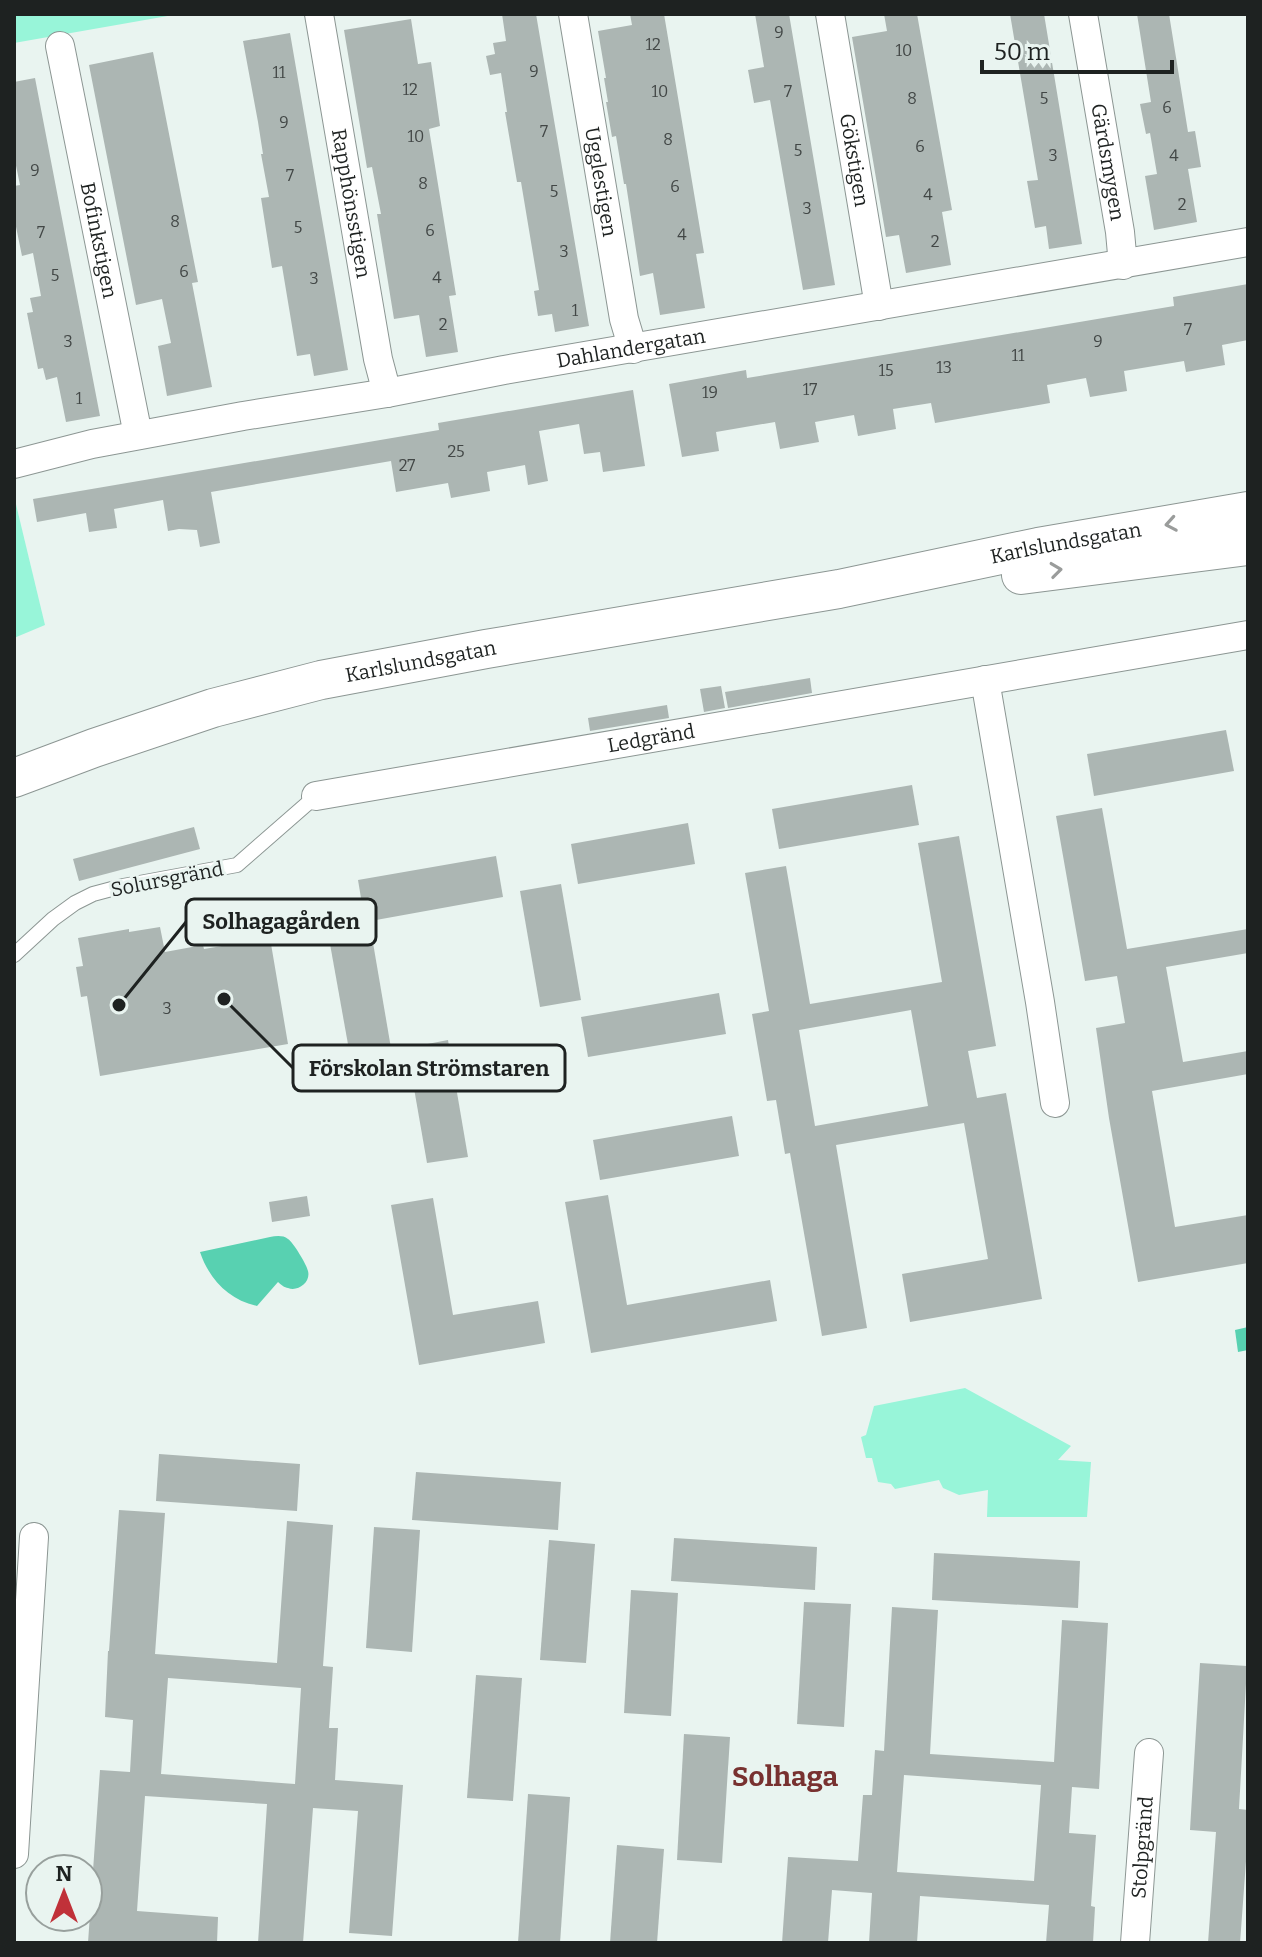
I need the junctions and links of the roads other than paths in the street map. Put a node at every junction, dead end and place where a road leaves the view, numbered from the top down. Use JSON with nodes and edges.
{"nodes":[{"id":1,"x":319,"y":14,"type":"edge"},
{"id":2,"x":573,"y":14,"type":"edge"},
{"id":3,"x":830,"y":14,"type":"edge"},
{"id":4,"x":1083,"y":14,"type":"edge"},
{"id":5,"x":60,"y":46,"type":"dead end"},
{"id":6,"x":1248,"y":242,"type":"edge"},
{"id":7,"x":1123,"y":265,"type":"junction"},
{"id":8,"x":879,"y":306,"type":"junction"},
{"id":9,"x":633,"y":349,"type":"junction"},
{"id":10,"x":387,"y":393,"type":"junction"},
{"id":11,"x":138,"y":435,"type":"junction"},
{"id":12,"x":14,"y":464,"type":"edge"},
{"id":13,"x":1248,"y":511,"type":"edge"},
{"id":14,"x":1248,"y":546,"type":"edge"},
{"id":15,"x":839,"y":589,"type":"junction"},
{"id":16,"x":1248,"y":635,"type":"edge"},
{"id":17,"x":985,"y":680,"type":"junction"},
{"id":18,"x":14,"y":778,"type":"edge"},
{"id":19,"x":316,"y":796,"type":"joint"},
{"id":20,"x":14,"y":955,"type":"edge"},
{"id":21,"x":1055,"y":1103,"type":"dead end"},
{"id":22,"x":34,"y":1537,"type":"dead end"},
{"id":23,"x":1149,"y":1753,"type":"dead end"},
{"id":24,"x":14,"y":1854,"type":"edge"},
{"id":25,"x":1135,"y":1943,"type":"edge"}],
"edges":[{"from":1,"to":10,"type":"street","name":"Rapphönsstigen"},
{"from":2,"to":9,"type":"street","name":"Ugglestigen"},
{"from":3,"to":8,"type":"street","name":"Gökstigen"},
{"from":4,"to":7,"type":"street","name":"Gärdsmygen"},
{"from":5,"to":11,"type":"street","name":"Bofinkstigen"},
{"from":6,"to":7,"type":"street","name":"Dahlandergatan"},
{"from":7,"to":8,"type":"street","name":"Dahlandergatan"},
{"from":8,"to":9,"type":"street","name":"Dahlandergatan"},
{"from":9,"to":10,"type":"street","name":"Dahlandergatan"},
{"from":10,"to":11,"type":"street","name":"Dahlandergatan"},
{"from":11,"to":12,"type":"street","name":"Dahlandergatan"},
{"from":13,"to":15,"type":"main road","name":"Karlslundsgatan","one_way":true},
{"from":15,"to":14,"type":"main road","name":"Karlslundsgatan","one_way":true},
{"from":15,"to":18,"type":"main road","name":"Karlslundsgatan"},
{"from":16,"to":17,"type":"street","name":"Ledgränd"},
{"from":17,"to":19,"type":"street","name":"Ledgränd"},
{"from":17,"to":21,"type":"street"},
{"from":19,"to":20,"type":"lane","name":"Solursgränd"},
{"from":22,"to":24,"type":"street"},
{"from":23,"to":25,"type":"street","name":"Stolpgränd"}]}
